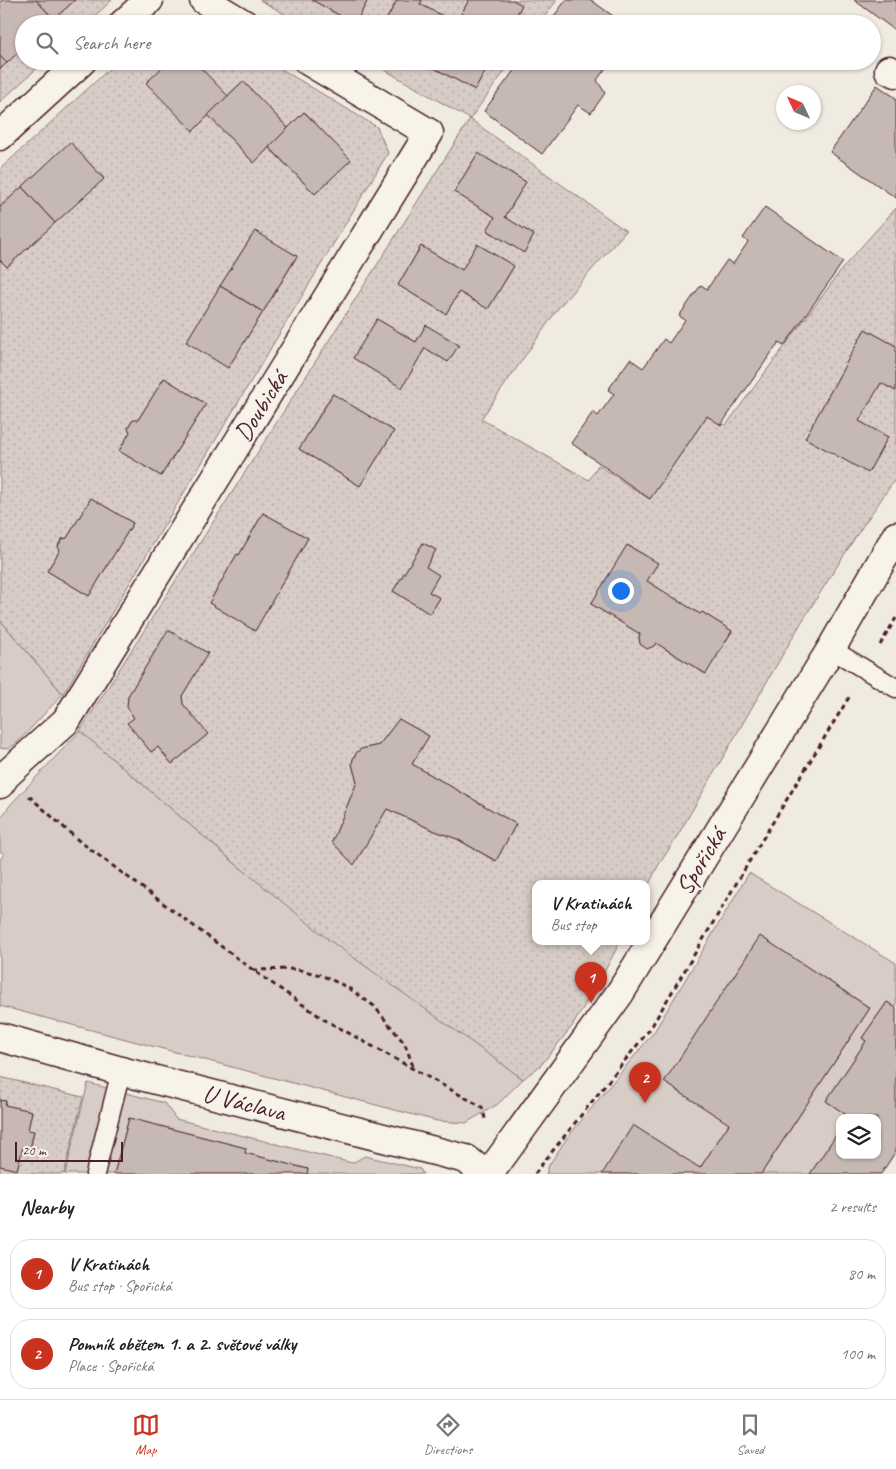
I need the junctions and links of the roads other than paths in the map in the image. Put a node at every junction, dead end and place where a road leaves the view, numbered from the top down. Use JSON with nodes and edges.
{"nodes":[{"id":1,"x":149,"y":0,"type":"edge"},
{"id":2,"x":204,"y":0,"type":"edge"},
{"id":3,"x":133,"y":15,"type":"edge"},
{"id":4,"x":229,"y":15,"type":"edge"},
{"id":5,"x":72,"y":70,"type":"edge"},
{"id":6,"x":323,"y":70,"type":"edge"},
{"id":7,"x":0,"y":136,"type":"edge"},
{"id":8,"x":896,"y":536,"type":"edge"},
{"id":9,"x":830,"y":649,"type":"junction"},
{"id":10,"x":896,"y":688,"type":"edge"},
{"id":11,"x":2,"y":776,"type":"edge"},
{"id":12,"x":650,"y":944,"type":"edge"},
{"id":13,"x":649,"y":945,"type":"edge"},
{"id":14,"x":0,"y":1037,"type":"edge"},
{"id":15,"x":121,"y":1071,"type":"junction"},
{"id":16,"x":95,"y":1174,"type":"edge"},
{"id":17,"x":487,"y":1174,"type":"edge"}],
"edges":[{"from":1,"to":3,"type":"street"},
{"from":2,"to":4,"type":"street"},
{"from":5,"to":7,"type":"street"},
{"from":6,"to":11,"type":"street","name":"Doubická"},
{"from":8,"to":9,"type":"street","name":"Spořická"},
{"from":9,"to":10,"type":"lane"},
{"from":9,"to":12,"type":"street","name":"Spořická"},
{"from":13,"to":17,"type":"street","name":"Spořická"},
{"from":14,"to":15,"type":"street","name":"U Václava"},
{"from":15,"to":16,"type":"lane"},
{"from":15,"to":17,"type":"street","name":"U Václava"}]}
